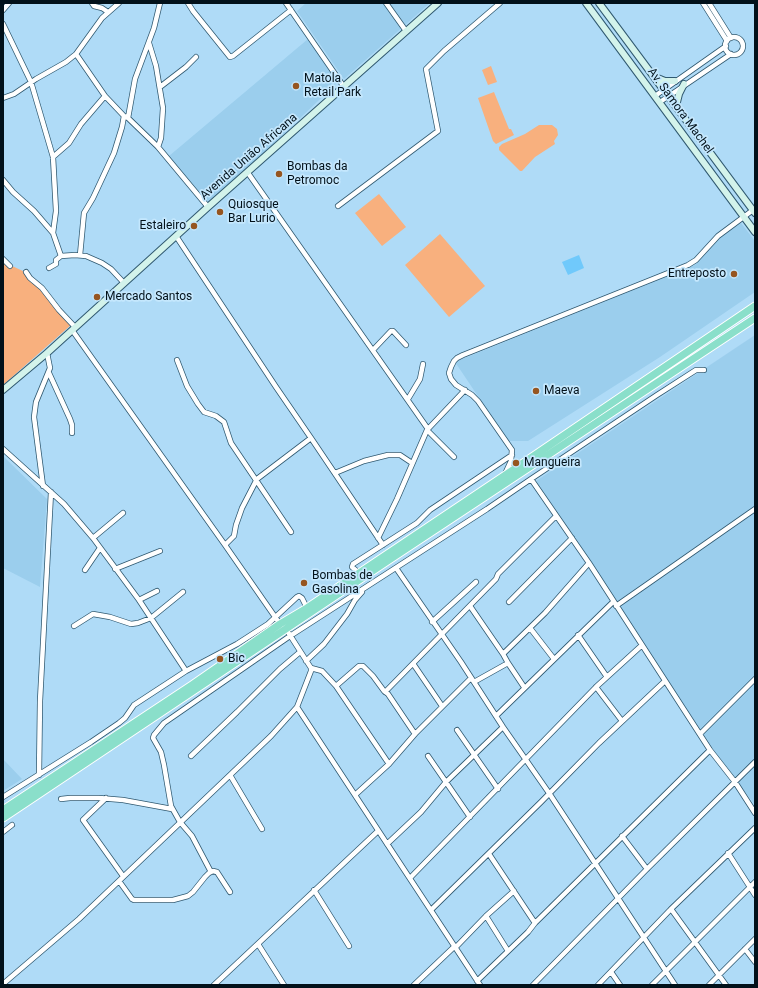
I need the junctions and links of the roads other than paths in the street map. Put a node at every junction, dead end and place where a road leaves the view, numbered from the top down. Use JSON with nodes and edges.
{"nodes":[{"id":1,"x":9,"y":3,"type":"edge"},
{"id":2,"x":92,"y":3,"type":"edge"},
{"id":3,"x":119,"y":3,"type":"edge"},
{"id":4,"x":160,"y":3,"type":"edge"},
{"id":5,"x":188,"y":3,"type":"edge"},
{"id":6,"x":286,"y":3,"type":"edge"},
{"id":7,"x":386,"y":3,"type":"edge"},
{"id":8,"x":438,"y":3,"type":"edge"},
{"id":9,"x":500,"y":3,"type":"edge"},
{"id":10,"x":586,"y":3,"type":"edge"},
{"id":11,"x":599,"y":3,"type":"edge"},
{"id":12,"x":703,"y":3,"type":"edge"},
{"id":13,"x":708,"y":3,"type":"edge"},
{"id":14,"x":3,"y":10,"type":"edge"},
{"id":15,"x":291,"y":10,"type":"junction"},
{"id":16,"x":108,"y":12,"type":"junction"},
{"id":17,"x":3,"y":24,"type":"edge"},
{"id":18,"x":406,"y":31,"type":"junction"},
{"id":19,"x":728,"y":42,"type":"junction"},
{"id":20,"x":149,"y":43,"type":"junction"},
{"id":21,"x":76,"y":54,"type":"junction"},
{"id":22,"x":731,"y":54,"type":"junction"},
{"id":23,"x":196,"y":57,"type":"dead end"},
{"id":24,"x":655,"y":77,"type":"junction"},
{"id":25,"x":675,"y":81,"type":"junction"},
{"id":26,"x":31,"y":82,"type":"junction"},
{"id":27,"x":684,"y":84,"type":"junction"},
{"id":28,"x":160,"y":87,"type":"junction"},
{"id":29,"x":344,"y":88,"type":"junction"},
{"id":30,"x":663,"y":90,"type":"junction"},
{"id":31,"x":105,"y":96,"type":"junction"},
{"id":32,"x":655,"y":96,"type":"junction"},
{"id":33,"x":668,"y":96,"type":"junction"},
{"id":34,"x":3,"y":98,"type":"edge"},
{"id":35,"x":660,"y":102,"type":"junction"},
{"id":36,"x":676,"y":106,"type":"junction"},
{"id":37,"x":126,"y":117,"type":"junction"},
{"id":38,"x":158,"y":147,"type":"junction"},
{"id":39,"x":53,"y":157,"type":"junction"},
{"id":40,"x":248,"y":173,"type":"junction"},
{"id":41,"x":3,"y":180,"type":"edge"},
{"id":42,"x":338,"y":206,"type":"dead end"},
{"id":43,"x":208,"y":207,"type":"junction"},
{"id":44,"x":754,"y":211,"type":"edge"},
{"id":45,"x":744,"y":217,"type":"junction"},
{"id":46,"x":755,"y":232,"type":"edge"},
{"id":47,"x":53,"y":233,"type":"junction"},
{"id":48,"x":176,"y":236,"type":"junction"},
{"id":49,"x":80,"y":255,"type":"junction"},
{"id":50,"x":61,"y":256,"type":"junction"},
{"id":51,"x":3,"y":259,"type":"edge"},
{"id":52,"x":10,"y":266,"type":"dead end"},
{"id":53,"x":49,"y":268,"type":"dead end"},
{"id":54,"x":26,"y":272,"type":"dead end"},
{"id":55,"x":124,"y":282,"type":"junction"},
{"id":56,"x":755,"y":306,"type":"edge"},
{"id":57,"x":755,"y":319,"type":"edge"},
{"id":58,"x":73,"y":328,"type":"junction"},
{"id":59,"x":406,"y":345,"type":"dead end"},
{"id":60,"x":373,"y":350,"type":"junction"},
{"id":61,"x":47,"y":353,"type":"junction"},
{"id":62,"x":177,"y":360,"type":"dead end"},
{"id":63,"x":423,"y":364,"type":"dead end"},
{"id":64,"x":704,"y":370,"type":"dead end"},
{"id":65,"x":49,"y":373,"type":"junction"},
{"id":66,"x":3,"y":390,"type":"edge"},
{"id":67,"x":464,"y":390,"type":"junction"},
{"id":68,"x":408,"y":398,"type":"junction"},
{"id":69,"x":428,"y":430,"type":"junction"},
{"id":70,"x":72,"y":433,"type":"dead end"},
{"id":71,"x":311,"y":438,"type":"junction"},
{"id":72,"x":3,"y":449,"type":"edge"},
{"id":73,"x":512,"y":456,"type":"junction"},
{"id":74,"x":454,"y":457,"type":"dead end"},
{"id":75,"x":412,"y":463,"type":"junction"},
{"id":76,"x":335,"y":473,"type":"junction"},
{"id":77,"x":504,"y":476,"type":"junction"},
{"id":78,"x":531,"y":478,"type":"junction"},
{"id":79,"x":257,"y":480,"type":"junction"},
{"id":80,"x":43,"y":486,"type":"junction"},
{"id":81,"x":51,"y":492,"type":"junction"},
{"id":82,"x":755,"y":509,"type":"edge"},
{"id":83,"x":123,"y":513,"type":"dead end"},
{"id":84,"x":556,"y":516,"type":"junction"},
{"id":85,"x":291,"y":532,"type":"dead end"},
{"id":86,"x":93,"y":538,"type":"junction"},
{"id":87,"x":378,"y":538,"type":"junction"},
{"id":88,"x":572,"y":538,"type":"junction"},
{"id":89,"x":225,"y":545,"type":"junction"},
{"id":90,"x":382,"y":545,"type":"junction"},
{"id":91,"x":100,"y":548,"type":"junction"},
{"id":92,"x":160,"y":551,"type":"dead end"},
{"id":93,"x":589,"y":563,"type":"junction"},
{"id":94,"x":396,"y":568,"type":"junction"},
{"id":95,"x":114,"y":569,"type":"junction"},
{"id":96,"x":85,"y":570,"type":"dead end"},
{"id":97,"x":359,"y":573,"type":"junction"},
{"id":98,"x":476,"y":582,"type":"dead end"},
{"id":99,"x":368,"y":587,"type":"junction"},
{"id":100,"x":157,"y":591,"type":"dead end"},
{"id":101,"x":183,"y":592,"type":"dead end"},
{"id":102,"x":139,"y":600,"type":"junction"},
{"id":103,"x":509,"y":602,"type":"dead end"},
{"id":104,"x":615,"y":604,"type":"junction"},
{"id":105,"x":470,"y":606,"type":"junction"},
{"id":106,"x":307,"y":608,"type":"junction"},
{"id":107,"x":275,"y":617,"type":"junction"},
{"id":108,"x":151,"y":618,"type":"junction"},
{"id":109,"x":432,"y":622,"type":"junction"},
{"id":110,"x":280,"y":624,"type":"junction"},
{"id":111,"x":74,"y":626,"type":"dead end"},
{"id":112,"x":530,"y":628,"type":"junction"},
{"id":113,"x":286,"y":629,"type":"junction"},
{"id":114,"x":441,"y":635,"type":"junction"},
{"id":115,"x":578,"y":635,"type":"junction"},
{"id":116,"x":290,"y":636,"type":"junction"},
{"id":117,"x":642,"y":646,"type":"junction"},
{"id":118,"x":300,"y":652,"type":"junction"},
{"id":119,"x":503,"y":654,"type":"junction"},
{"id":120,"x":554,"y":659,"type":"junction"},
{"id":121,"x":306,"y":661,"type":"junction"},
{"id":122,"x":508,"y":663,"type":"junction"},
{"id":123,"x":414,"y":665,"type":"junction"},
{"id":124,"x":311,"y":668,"type":"junction"},
{"id":125,"x":186,"y":671,"type":"junction"},
{"id":126,"x":607,"y":677,"type":"junction"},
{"id":127,"x":471,"y":678,"type":"junction"},
{"id":128,"x":755,"y":679,"type":"edge"},
{"id":129,"x":665,"y":681,"type":"junction"},
{"id":130,"x":474,"y":682,"type":"junction"},
{"id":131,"x":336,"y":686,"type":"junction"},
{"id":132,"x":524,"y":687,"type":"junction"},
{"id":133,"x":596,"y":688,"type":"junction"},
{"id":134,"x":385,"y":692,"type":"junction"},
{"id":135,"x":297,"y":706,"type":"junction"},
{"id":136,"x":442,"y":706,"type":"junction"},
{"id":137,"x":496,"y":716,"type":"junction"},
{"id":138,"x":622,"y":721,"type":"junction"},
{"id":139,"x":503,"y":727,"type":"junction"},
{"id":140,"x":457,"y":730,"type":"dead end"},
{"id":141,"x":415,"y":734,"type":"junction"},
{"id":142,"x":700,"y":734,"type":"junction"},
{"id":143,"x":710,"y":750,"type":"junction"},
{"id":144,"x":474,"y":754,"type":"junction"},
{"id":145,"x":191,"y":756,"type":"dead end"},
{"id":146,"x":428,"y":756,"type":"dead end"},
{"id":147,"x":525,"y":759,"type":"junction"},
{"id":148,"x":755,"y":762,"type":"edge"},
{"id":149,"x":389,"y":764,"type":"junction"},
{"id":150,"x":39,"y":775,"type":"junction"},
{"id":151,"x":230,"y":775,"type":"junction"},
{"id":152,"x":446,"y":782,"type":"junction"},
{"id":153,"x":735,"y":782,"type":"junction"},
{"id":154,"x":498,"y":789,"type":"junction"},
{"id":155,"x":549,"y":793,"type":"junction"},
{"id":156,"x":355,"y":794,"type":"junction"},
{"id":157,"x":3,"y":797,"type":"edge"},
{"id":158,"x":106,"y":798,"type":"junction"},
{"id":159,"x":61,"y":799,"type":"dead end"},
{"id":160,"x":172,"y":809,"type":"junction"},
{"id":161,"x":3,"y":810,"type":"edge"},
{"id":162,"x":755,"y":813,"type":"edge"},
{"id":163,"x":470,"y":817,"type":"junction"},
{"id":164,"x":3,"y":818,"type":"edge"},
{"id":165,"x":180,"y":822,"type":"junction"},
{"id":166,"x":12,"y":825,"type":"dead end"},
{"id":167,"x":755,"y":828,"type":"edge"},
{"id":168,"x":262,"y":829,"type":"dead end"},
{"id":169,"x":378,"y":831,"type":"junction"},
{"id":170,"x":3,"y":832,"type":"edge"},
{"id":171,"x":622,"y":836,"type":"junction"},
{"id":172,"x":387,"y":844,"type":"junction"},
{"id":173,"x":728,"y":853,"type":"junction"},
{"id":174,"x":489,"y":854,"type":"junction"},
{"id":175,"x":594,"y":864,"type":"junction"},
{"id":176,"x":646,"y":869,"type":"junction"},
{"id":177,"x":211,"y":872,"type":"junction"},
{"id":178,"x":123,"y":876,"type":"junction"},
{"id":179,"x":410,"y":878,"type":"junction"},
{"id":180,"x":119,"y":881,"type":"junction"},
{"id":181,"x":755,"y":882,"type":"edge"},
{"id":182,"x":750,"y":887,"type":"junction"},
{"id":183,"x":314,"y":890,"type":"junction"},
{"id":184,"x":514,"y":891,"type":"junction"},
{"id":185,"x":230,"y":892,"type":"dead end"},
{"id":186,"x":755,"y":895,"type":"edge"},
{"id":187,"x":618,"y":898,"type":"junction"},
{"id":188,"x":671,"y":909,"type":"junction"},
{"id":189,"x":431,"y":910,"type":"junction"},
{"id":190,"x":486,"y":916,"type":"junction"},
{"id":191,"x":535,"y":922,"type":"junction"},
{"id":192,"x":643,"y":938,"type":"junction"},
{"id":193,"x":755,"y":939,"type":"edge"},
{"id":194,"x":258,"y":944,"type":"junction"},
{"id":195,"x":695,"y":944,"type":"junction"},
{"id":196,"x":349,"y":946,"type":"dead end"},
{"id":197,"x":455,"y":946,"type":"junction"},
{"id":198,"x":745,"y":949,"type":"junction"},
{"id":199,"x":508,"y":951,"type":"junction"},
{"id":200,"x":755,"y":962,"type":"edge"},
{"id":201,"x":611,"y":972,"type":"junction"},
{"id":202,"x":666,"y":972,"type":"junction"},
{"id":203,"x":718,"y":975,"type":"junction"},
{"id":204,"x":478,"y":983,"type":"edge"},
{"id":205,"x":3,"y":984,"type":"edge"},
{"id":206,"x":214,"y":985,"type":"edge"},
{"id":207,"x":284,"y":985,"type":"edge"},
{"id":208,"x":414,"y":985,"type":"edge"},
{"id":209,"x":534,"y":985,"type":"edge"},
{"id":210,"x":598,"y":985,"type":"edge"},
{"id":211,"x":620,"y":985,"type":"edge"},
{"id":212,"x":652,"y":985,"type":"edge"},
{"id":213,"x":674,"y":985,"type":"edge"},
{"id":214,"x":709,"y":985,"type":"edge"},
{"id":215,"x":726,"y":985,"type":"edge"}],
"edges":[{"from":1,"to":14,"type":"street"},
{"from":2,"to":16,"type":"street"},
{"from":3,"to":16,"type":"street"},
{"from":4,"to":20,"type":"street"},
{"from":5,"to":15,"type":"street"},
{"from":6,"to":15,"type":"street"},
{"from":7,"to":18,"type":"street"},
{"from":8,"to":18,"type":"main road","name":"Avenida União Africana"},
{"from":9,"to":42,"type":"street"},
{"from":10,"to":32,"type":"main road","name":"Av. Samora Machel"},
{"from":11,"to":24,"type":"main road","name":"Av. Samora Machel"},
{"from":12,"to":19,"type":"street"},
{"from":13,"to":19,"type":"street"},
{"from":15,"to":29,"type":"street"},
{"from":16,"to":21,"type":"street"},
{"from":17,"to":26,"type":"street"},
{"from":18,"to":29,"type":"main road","name":"Avenida União Africana"},
{"from":19,"to":22,"type":"street"},
{"from":19,"to":22,"type":"street"},
{"from":19,"to":25,"type":"street"},
{"from":20,"to":28,"type":"street"},
{"from":20,"to":37,"type":"street"},
{"from":21,"to":26,"type":"street"},
{"from":21,"to":31,"type":"street"},
{"from":22,"to":27,"type":"street"},
{"from":23,"to":28,"type":"street"},
{"from":24,"to":25,"type":"main road"},
{"from":24,"to":30,"type":"main road","name":"Av. Samora Machel"},
{"from":25,"to":30,"type":"street"},
{"from":26,"to":34,"type":"street"},
{"from":26,"to":39,"type":"street"},
{"from":27,"to":33,"type":"street"},
{"from":27,"to":36,"type":"main road"},
{"from":28,"to":38,"type":"street"},
{"from":29,"to":40,"type":"main road","name":"Avenida União Africana"},
{"from":30,"to":32,"type":"street"},
{"from":30,"to":33,"type":"main road","name":"Av. Samora Machel"},
{"from":31,"to":37,"type":"street"},
{"from":31,"to":39,"type":"street"},
{"from":32,"to":35,"type":"main road","name":"Av. Samora Machel"},
{"from":33,"to":35,"type":"street"},
{"from":33,"to":36,"type":"main road","name":"Av. Samora Machel"},
{"from":35,"to":45,"type":"main road","name":"Av. Samora Machel"},
{"from":36,"to":44,"type":"main road","name":"Av. Samora Machel"},
{"from":37,"to":38,"type":"street"},
{"from":37,"to":49,"type":"street"},
{"from":38,"to":43,"type":"street"},
{"from":39,"to":47,"type":"street"},
{"from":40,"to":43,"type":"main road","name":"Avenida União Africana"},
{"from":40,"to":60,"type":"street"},
{"from":41,"to":47,"type":"street"},
{"from":43,"to":48,"type":"main road","name":"Avenida União Africana"},
{"from":44,"to":45,"type":"street"},
{"from":45,"to":46,"type":"main road","name":"Av. Samora Machel"},
{"from":45,"to":67,"type":"street"},
{"from":47,"to":50,"type":"street"},
{"from":48,"to":55,"type":"main road","name":"Avenida União Africana"},
{"from":48,"to":71,"type":"street"},
{"from":49,"to":50,"type":"street"},
{"from":49,"to":55,"type":"street"},
{"from":50,"to":53,"type":"street"},
{"from":51,"to":52,"type":"street"},
{"from":54,"to":58,"type":"street"},
{"from":55,"to":58,"type":"main road","name":"Avenida União Africana"},
{"from":56,"to":77,"type":"highway"},
{"from":57,"to":113,"type":"highway"},
{"from":58,"to":61,"type":"main road","name":"Avenida União Africana"},
{"from":58,"to":89,"type":"street"},
{"from":59,"to":60,"type":"street"},
{"from":60,"to":68,"type":"street"},
{"from":61,"to":65,"type":"street"},
{"from":61,"to":66,"type":"main road","name":"Avenida União Africana"},
{"from":62,"to":79,"type":"street"},
{"from":63,"to":68,"type":"street"},
{"from":64,"to":78,"type":"street"},
{"from":65,"to":70,"type":"street"},
{"from":65,"to":80,"type":"street"},
{"from":67,"to":69,"type":"street"},
{"from":67,"to":73,"type":"street"},
{"from":68,"to":69,"type":"street"},
{"from":69,"to":74,"type":"street"},
{"from":69,"to":75,"type":"street"},
{"from":71,"to":76,"type":"street"},
{"from":71,"to":79,"type":"street"},
{"from":72,"to":80,"type":"street"},
{"from":73,"to":77,"type":"street"},
{"from":73,"to":90,"type":"street"},
{"from":75,"to":76,"type":"street"},
{"from":75,"to":87,"type":"street"},
{"from":76,"to":87,"type":"street"},
{"from":77,"to":97,"type":"highway"},
{"from":78,"to":84,"type":"street"},
{"from":78,"to":94,"type":"street"},
{"from":79,"to":85,"type":"street"},
{"from":79,"to":89,"type":"street"},
{"from":80,"to":81,"type":"street"},
{"from":81,"to":86,"type":"street"},
{"from":81,"to":150,"type":"street"},
{"from":82,"to":104,"type":"street"},
{"from":83,"to":86,"type":"street"},
{"from":84,"to":88,"type":"street"},
{"from":84,"to":105,"type":"street"},
{"from":86,"to":91,"type":"street"},
{"from":87,"to":90,"type":"street"},
{"from":88,"to":93,"type":"street"},
{"from":88,"to":103,"type":"street"},
{"from":89,"to":107,"type":"street"},
{"from":90,"to":97,"type":"street"},
{"from":91,"to":95,"type":"street"},
{"from":91,"to":96,"type":"street"},
{"from":92,"to":95,"type":"street"},
{"from":93,"to":104,"type":"street"},
{"from":93,"to":112,"type":"street"},
{"from":94,"to":99,"type":"street"},
{"from":94,"to":109,"type":"street"},
{"from":95,"to":102,"type":"street"},
{"from":97,"to":106,"type":"highway"},
{"from":98,"to":109,"type":"street"},
{"from":99,"to":116,"type":"street"},
{"from":99,"to":121,"type":"street"},
{"from":100,"to":102,"type":"street"},
{"from":101,"to":108,"type":"street"},
{"from":102,"to":108,"type":"street"},
{"from":104,"to":115,"type":"street"},
{"from":104,"to":117,"type":"street"},
{"from":105,"to":114,"type":"street"},
{"from":105,"to":119,"type":"street"},
{"from":106,"to":107,"type":"street"},
{"from":106,"to":110,"type":"highway"},
{"from":107,"to":110,"type":"street"},
{"from":107,"to":125,"type":"street"},
{"from":108,"to":111,"type":"street"},
{"from":108,"to":125,"type":"street"},
{"from":109,"to":114,"type":"street"},
{"from":110,"to":161,"type":"highway"},
{"from":112,"to":119,"type":"street"},
{"from":112,"to":120,"type":"street"},
{"from":113,"to":116,"type":"street"},
{"from":113,"to":164,"type":"highway"},
{"from":114,"to":123,"type":"street"},
{"from":114,"to":127,"type":"street"},
{"from":115,"to":120,"type":"street"},
{"from":115,"to":126,"type":"street"},
{"from":116,"to":118,"type":"street"},
{"from":116,"to":160,"type":"street"},
{"from":117,"to":126,"type":"street"},
{"from":117,"to":129,"type":"street"},
{"from":118,"to":121,"type":"street"},
{"from":118,"to":145,"type":"street"},
{"from":119,"to":122,"type":"street"},
{"from":120,"to":132,"type":"street"},
{"from":121,"to":124,"type":"street"},
{"from":122,"to":130,"type":"street"},
{"from":122,"to":132,"type":"street"},
{"from":123,"to":134,"type":"street"},
{"from":123,"to":136,"type":"street"},
{"from":124,"to":131,"type":"street"},
{"from":124,"to":135,"type":"street"},
{"from":125,"to":150,"type":"street"},
{"from":126,"to":133,"type":"street"},
{"from":127,"to":130,"type":"street"},
{"from":127,"to":136,"type":"street"},
{"from":128,"to":142,"type":"street"},
{"from":129,"to":138,"type":"street"},
{"from":129,"to":142,"type":"street"},
{"from":130,"to":137,"type":"street"},
{"from":131,"to":134,"type":"street"},
{"from":131,"to":149,"type":"street"},
{"from":132,"to":137,"type":"street"},
{"from":133,"to":138,"type":"street"},
{"from":133,"to":147,"type":"street"},
{"from":134,"to":141,"type":"street"},
{"from":135,"to":151,"type":"street"},
{"from":135,"to":156,"type":"street"},
{"from":136,"to":141,"type":"street"},
{"from":137,"to":139,"type":"street"},
{"from":138,"to":155,"type":"street"},
{"from":139,"to":144,"type":"street"},
{"from":139,"to":147,"type":"street"},
{"from":140,"to":144,"type":"street"},
{"from":141,"to":149,"type":"street"},
{"from":142,"to":143,"type":"street"},
{"from":143,"to":153,"type":"street"},
{"from":143,"to":171,"type":"street"},
{"from":144,"to":152,"type":"street"},
{"from":144,"to":154,"type":"street"},
{"from":146,"to":152,"type":"street"},
{"from":147,"to":154,"type":"street"},
{"from":147,"to":155,"type":"street"},
{"from":148,"to":153,"type":"street"},
{"from":149,"to":156,"type":"street"},
{"from":150,"to":157,"type":"street"},
{"from":151,"to":165,"type":"street"},
{"from":151,"to":168,"type":"street"},
{"from":152,"to":163,"type":"street"},
{"from":152,"to":172,"type":"street"},
{"from":153,"to":162,"type":"street"},
{"from":153,"to":176,"type":"street"},
{"from":154,"to":163,"type":"street"},
{"from":155,"to":174,"type":"street"},
{"from":155,"to":175,"type":"street"},
{"from":156,"to":169,"type":"street"},
{"from":158,"to":159,"type":"street"},
{"from":158,"to":160,"type":"street"},
{"from":158,"to":178,"type":"street"},
{"from":160,"to":165,"type":"street"},
{"from":163,"to":179,"type":"street"},
{"from":165,"to":177,"type":"street"},
{"from":165,"to":178,"type":"street"},
{"from":166,"to":170,"type":"street"},
{"from":167,"to":173,"type":"street"},
{"from":169,"to":172,"type":"street"},
{"from":169,"to":183,"type":"street"},
{"from":171,"to":175,"type":"street"},
{"from":171,"to":176,"type":"street"},
{"from":172,"to":179,"type":"street"},
{"from":173,"to":182,"type":"street"},
{"from":173,"to":188,"type":"street"},
{"from":174,"to":184,"type":"street"},
{"from":174,"to":189,"type":"street"},
{"from":175,"to":187,"type":"street"},
{"from":175,"to":191,"type":"street"},
{"from":176,"to":187,"type":"street"},
{"from":177,"to":180,"type":"street"},
{"from":177,"to":185,"type":"street"},
{"from":178,"to":180,"type":"street"},
{"from":179,"to":189,"type":"street"},
{"from":180,"to":205,"type":"street"},
{"from":181,"to":182,"type":"street"},
{"from":182,"to":186,"type":"street"},
{"from":182,"to":195,"type":"street"},
{"from":183,"to":194,"type":"street"},
{"from":183,"to":196,"type":"street"},
{"from":184,"to":190,"type":"street"},
{"from":184,"to":191,"type":"street"},
{"from":187,"to":192,"type":"street"},
{"from":187,"to":209,"type":"street"},
{"from":188,"to":192,"type":"street"},
{"from":188,"to":195,"type":"street"},
{"from":189,"to":197,"type":"street"},
{"from":190,"to":197,"type":"street"},
{"from":190,"to":199,"type":"street"},
{"from":191,"to":199,"type":"street"},
{"from":192,"to":201,"type":"street"},
{"from":192,"to":202,"type":"street"},
{"from":193,"to":198,"type":"street"},
{"from":194,"to":206,"type":"street"},
{"from":194,"to":207,"type":"street"},
{"from":195,"to":202,"type":"street"},
{"from":195,"to":203,"type":"street"},
{"from":197,"to":204,"type":"street"},
{"from":197,"to":208,"type":"street"},
{"from":198,"to":200,"type":"street"},
{"from":198,"to":203,"type":"street"},
{"from":199,"to":204,"type":"street"},
{"from":201,"to":210,"type":"street"},
{"from":201,"to":211,"type":"street"},
{"from":202,"to":212,"type":"street"},
{"from":202,"to":213,"type":"street"},
{"from":203,"to":214,"type":"street"},
{"from":203,"to":215,"type":"street"}]}
